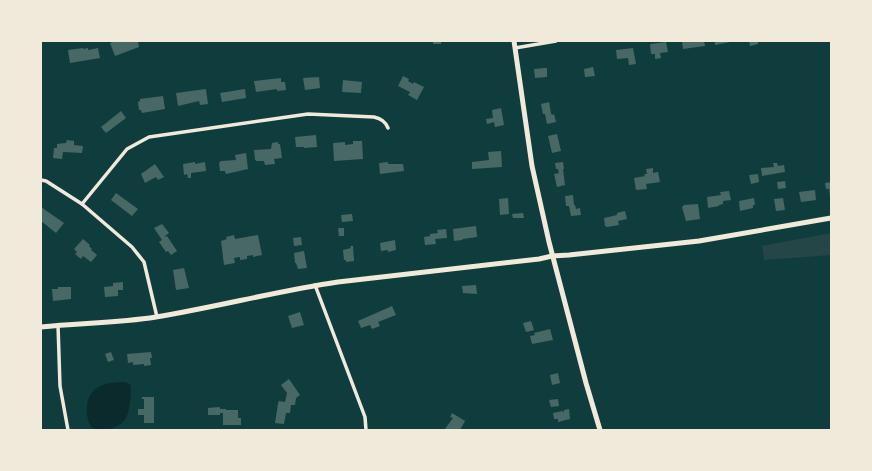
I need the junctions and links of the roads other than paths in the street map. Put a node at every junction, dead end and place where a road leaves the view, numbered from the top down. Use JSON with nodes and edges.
{"nodes":[{"id":1,"x":514,"y":41,"type":"edge"},
{"id":2,"x":556,"y":41,"type":"edge"},
{"id":3,"x":515,"y":48,"type":"junction"},
{"id":4,"x":388,"y":128,"type":"dead end"},
{"id":5,"x":41,"y":180,"type":"edge"},
{"id":6,"x":82,"y":204,"type":"junction"},
{"id":7,"x":831,"y":218,"type":"edge"},
{"id":8,"x":552,"y":256,"type":"junction"},
{"id":9,"x":315,"y":285,"type":"junction"},
{"id":10,"x":157,"y":317,"type":"junction"},
{"id":11,"x":58,"y":325,"type":"junction"},
{"id":12,"x":41,"y":327,"type":"edge"},
{"id":13,"x":68,"y":430,"type":"edge"},
{"id":14,"x":366,"y":430,"type":"edge"},
{"id":15,"x":600,"y":430,"type":"edge"}],
"edges":[{"from":1,"to":3,"type":"main road"},
{"from":2,"to":3,"type":"street"},
{"from":3,"to":8,"type":"main road"},
{"from":4,"to":6,"type":"street"},
{"from":5,"to":6,"type":"street"},
{"from":6,"to":10,"type":"street"},
{"from":7,"to":8,"type":"main road"},
{"from":8,"to":9,"type":"main road"},
{"from":8,"to":15,"type":"main road"},
{"from":9,"to":10,"type":"main road"},
{"from":9,"to":14,"type":"street"},
{"from":10,"to":11,"type":"main road"},
{"from":11,"to":12,"type":"main road"},
{"from":11,"to":13,"type":"street"}]}
